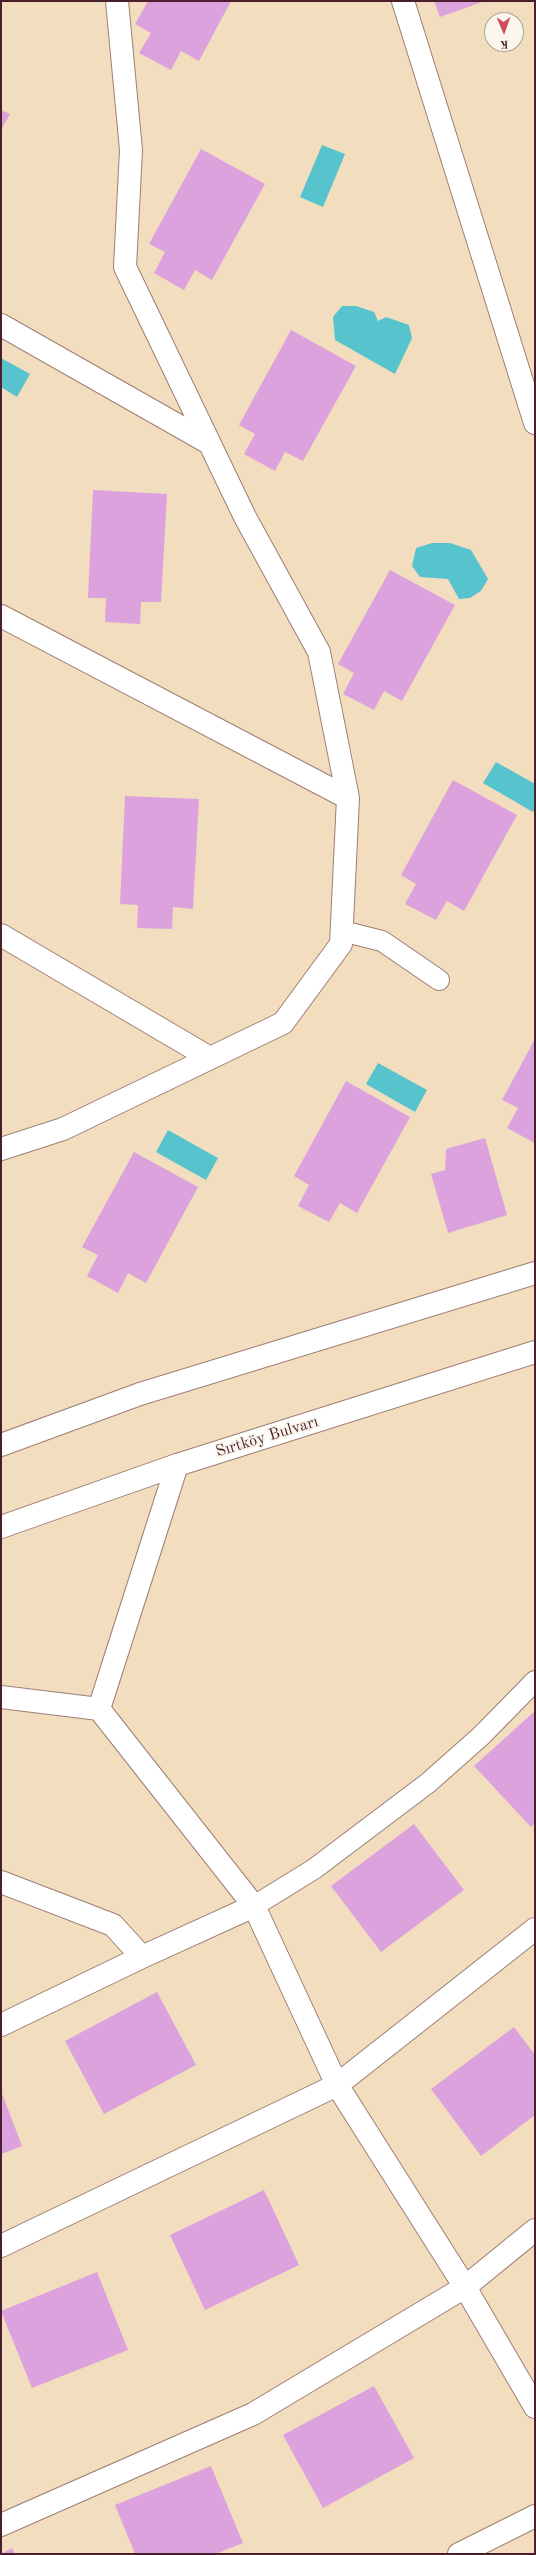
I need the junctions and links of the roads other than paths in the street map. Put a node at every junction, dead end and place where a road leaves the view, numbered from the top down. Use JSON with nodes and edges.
{"nodes":[{"id":1,"x":117,"y":1,"type":"edge"},
{"id":2,"x":404,"y":1,"type":"edge"},
{"id":3,"x":1,"y":325,"type":"edge"},
{"id":4,"x":535,"y":423,"type":"edge"},
{"id":5,"x":209,"y":443,"type":"junction"},
{"id":6,"x":1,"y":616,"type":"edge"},
{"id":7,"x":348,"y":798,"type":"junction"},
{"id":8,"x":342,"y":931,"type":"junction"},
{"id":9,"x":1,"y":935,"type":"edge"},
{"id":10,"x":440,"y":980,"type":"dead end"},
{"id":11,"x":210,"y":1058,"type":"junction"},
{"id":12,"x":1,"y":1149,"type":"edge"},
{"id":13,"x":535,"y":1273,"type":"edge"},
{"id":14,"x":535,"y":1352,"type":"edge"},
{"id":15,"x":1,"y":1445,"type":"edge"},
{"id":16,"x":177,"y":1465,"type":"junction"},
{"id":17,"x":1,"y":1528,"type":"edge"},
{"id":18,"x":535,"y":1681,"type":"edge"},
{"id":19,"x":1,"y":1697,"type":"edge"},
{"id":20,"x":99,"y":1709,"type":"junction"},
{"id":21,"x":1,"y":1882,"type":"edge"},
{"id":22,"x":254,"y":1906,"type":"junction"},
{"id":23,"x":535,"y":1929,"type":"edge"},
{"id":24,"x":142,"y":1957,"type":"junction"},
{"id":25,"x":1,"y":2025,"type":"edge"},
{"id":26,"x":337,"y":2086,"type":"junction"},
{"id":27,"x":535,"y":2230,"type":"edge"},
{"id":28,"x":1,"y":2246,"type":"edge"},
{"id":29,"x":465,"y":2287,"type":"junction"},
{"id":30,"x":535,"y":2407,"type":"edge"},
{"id":31,"x":535,"y":2516,"type":"edge"},
{"id":32,"x":1,"y":2524,"type":"edge"},
{"id":33,"x":459,"y":2554,"type":"edge"}],
"edges":[{"from":1,"to":5,"type":"street"},
{"from":2,"to":4,"type":"street"},
{"from":3,"to":5,"type":"street"},
{"from":5,"to":7,"type":"street"},
{"from":6,"to":7,"type":"street"},
{"from":7,"to":8,"type":"street"},
{"from":8,"to":10,"type":"lane"},
{"from":8,"to":11,"type":"street"},
{"from":9,"to":11,"type":"street"},
{"from":11,"to":12,"type":"street"},
{"from":13,"to":15,"type":"street"},
{"from":14,"to":16,"type":"street","name":"Sırtköy Bulvarı"},
{"from":16,"to":17,"type":"street","name":"Sırtköy Bulvarı"},
{"from":16,"to":20,"type":"street"},
{"from":18,"to":22,"type":"lane"},
{"from":19,"to":20,"type":"street"},
{"from":20,"to":22,"type":"street"},
{"from":21,"to":24,"type":"street"},
{"from":22,"to":24,"type":"street"},
{"from":22,"to":26,"type":"street"},
{"from":23,"to":26,"type":"street"},
{"from":24,"to":25,"type":"street"},
{"from":26,"to":28,"type":"street"},
{"from":26,"to":29,"type":"street"},
{"from":27,"to":29,"type":"street"},
{"from":29,"to":30,"type":"street"},
{"from":29,"to":32,"type":"street"},
{"from":31,"to":33,"type":"street"}]}
